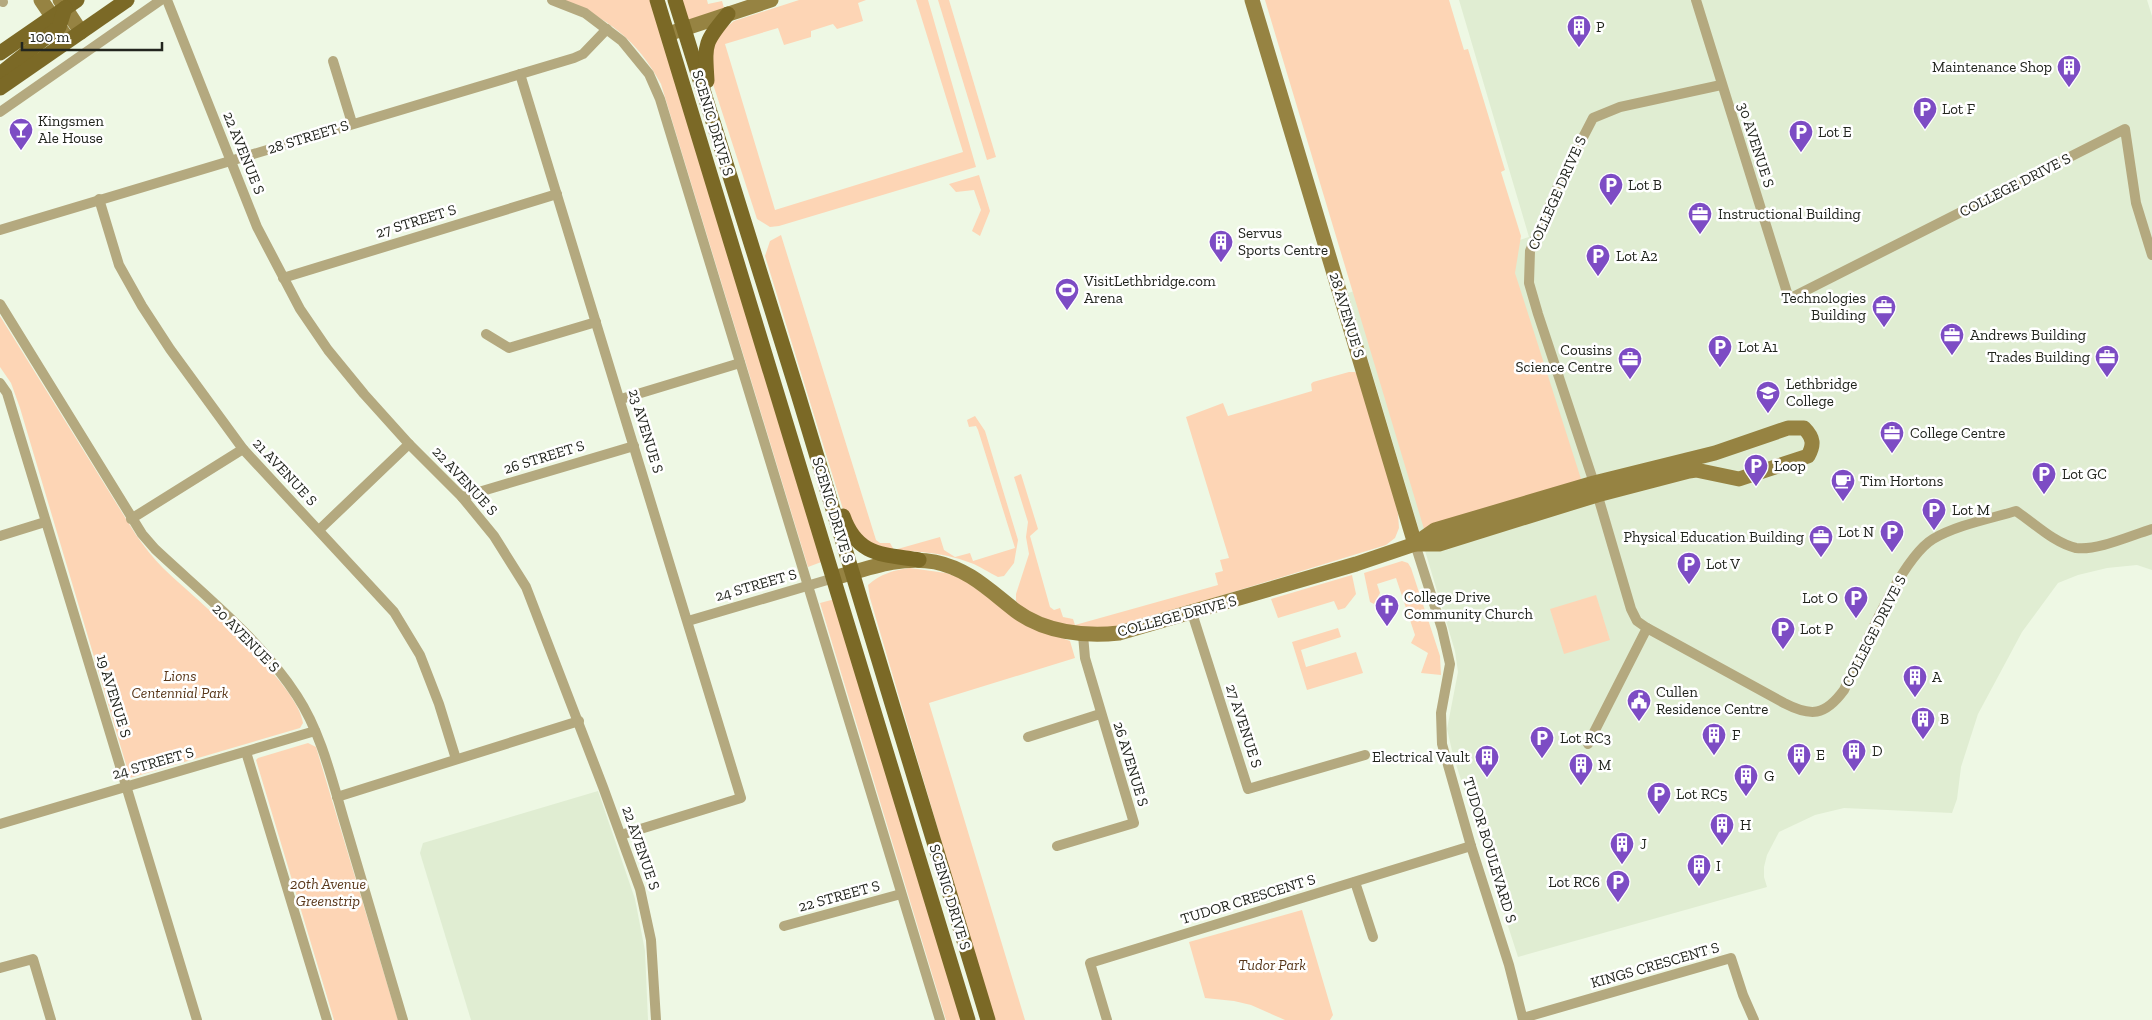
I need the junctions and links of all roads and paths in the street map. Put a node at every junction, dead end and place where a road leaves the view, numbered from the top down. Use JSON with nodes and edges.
{"nodes":[{"id":1,"x":41,"y":0,"type":"edge"},
{"id":2,"x":127,"y":0,"type":"edge"},
{"id":3,"x":161,"y":0,"type":"edge"},
{"id":4,"x":167,"y":0,"type":"edge"},
{"id":5,"x":552,"y":0,"type":"edge"},
{"id":6,"x":657,"y":0,"type":"edge"},
{"id":7,"x":675,"y":0,"type":"edge"},
{"id":8,"x":771,"y":0,"type":"edge"},
{"id":9,"x":1252,"y":0,"type":"edge"},
{"id":10,"x":1696,"y":0,"type":"edge"},
{"id":11,"x":67,"y":3,"type":"edge"},
{"id":12,"x":728,"y":14,"type":"junction"},
{"id":13,"x":56,"y":22,"type":"junction"},
{"id":14,"x":607,"y":29,"type":"junction"},
{"id":15,"x":684,"y":29,"type":"junction"},
{"id":16,"x":668,"y":34,"type":"junction"},
{"id":17,"x":75,"y":36,"type":"junction"},
{"id":18,"x":0,"y":54,"type":"edge"},
{"id":19,"x":334,"y":61,"type":"dead end"},
{"id":20,"x":0,"y":74,"type":"edge"},
{"id":21,"x":520,"y":74,"type":"junction"},
{"id":22,"x":1721,"y":85,"type":"junction"},
{"id":23,"x":0,"y":88,"type":"edge"},
{"id":24,"x":708,"y":108,"type":"junction"},
{"id":25,"x":0,"y":112,"type":"edge"},
{"id":26,"x":352,"y":123,"type":"junction"},
{"id":27,"x":232,"y":160,"type":"junction"},
{"id":28,"x":557,"y":194,"type":"junction"},
{"id":29,"x":99,"y":199,"type":"junction"},
{"id":30,"x":0,"y":230,"type":"edge"},
{"id":31,"x":2152,"y":255,"type":"edge"},
{"id":32,"x":283,"y":278,"type":"junction"},
{"id":33,"x":1789,"y":299,"type":"joint"},
{"id":34,"x":0,"y":304,"type":"edge"},
{"id":35,"x":596,"y":322,"type":"junction"},
{"id":36,"x":486,"y":334,"type":"dead end"},
{"id":37,"x":740,"y":363,"type":"junction"},
{"id":38,"x":0,"y":383,"type":"edge"},
{"id":39,"x":798,"y":394,"type":"junction"},
{"id":40,"x":620,"y":399,"type":"junction"},
{"id":41,"x":409,"y":444,"type":"junction"},
{"id":42,"x":634,"y":446,"type":"junction"},
{"id":43,"x":243,"y":449,"type":"junction"},
{"id":44,"x":1715,"y":453,"type":"junction"},
{"id":45,"x":1718,"y":475,"type":"junction"},
{"id":46,"x":1595,"y":489,"type":"junction"},
{"id":47,"x":462,"y":497,"type":"junction"},
{"id":48,"x":131,"y":519,"type":"junction"},
{"id":49,"x":45,"y":522,"type":"junction"},
{"id":50,"x":2152,"y":529,"type":"edge"},
{"id":51,"x":319,"y":530,"type":"junction"},
{"id":52,"x":0,"y":536,"type":"edge"},
{"id":53,"x":1415,"y":544,"type":"junction"},
{"id":54,"x":919,"y":560,"type":"junction"},
{"id":55,"x":851,"y":573,"type":"junction"},
{"id":56,"x":834,"y":578,"type":"junction"},
{"id":57,"x":807,"y":586,"type":"junction"},
{"id":58,"x":1192,"y":613,"type":"junction"},
{"id":59,"x":688,"y":620,"type":"junction"},
{"id":60,"x":1647,"y":628,"type":"junction"},
{"id":61,"x":1083,"y":635,"type":"junction"},
{"id":62,"x":1100,"y":714,"type":"junction"},
{"id":63,"x":578,"y":721,"type":"junction"},
{"id":64,"x":315,"y":731,"type":"junction"},
{"id":65,"x":1028,"y":737,"type":"dead end"},
{"id":66,"x":1588,"y":744,"type":"dead end"},
{"id":67,"x":246,"y":752,"type":"junction"},
{"id":68,"x":1365,"y":755,"type":"dead end"},
{"id":69,"x":456,"y":759,"type":"junction"},
{"id":70,"x":126,"y":787,"type":"junction"},
{"id":71,"x":337,"y":797,"type":"junction"},
{"id":72,"x":0,"y":824,"type":"edge"},
{"id":73,"x":621,"y":835,"type":"junction"},
{"id":74,"x":1057,"y":846,"type":"dead end"},
{"id":75,"x":1471,"y":846,"type":"junction"},
{"id":76,"x":1355,"y":882,"type":"junction"},
{"id":77,"x":901,"y":894,"type":"junction"},
{"id":78,"x":784,"y":926,"type":"dead end"},
{"id":79,"x":1373,"y":937,"type":"dead end"},
{"id":80,"x":0,"y":968,"type":"edge"},
{"id":81,"x":1523,"y":1019,"type":"edge"},
{"id":82,"x":51,"y":1020,"type":"edge"},
{"id":83,"x":197,"y":1020,"type":"edge"},
{"id":84,"x":327,"y":1020,"type":"edge"},
{"id":85,"x":403,"y":1020,"type":"edge"},
{"id":86,"x":656,"y":1020,"type":"edge"},
{"id":87,"x":940,"y":1020,"type":"edge"},
{"id":88,"x":968,"y":1020,"type":"edge"},
{"id":89,"x":988,"y":1020,"type":"edge"},
{"id":90,"x":1107,"y":1020,"type":"edge"},
{"id":91,"x":1754,"y":1020,"type":"edge"}],
"edges":[{"from":1,"to":13,"type":"street"},
{"from":2,"to":17,"type":"main road"},
{"from":3,"to":25,"type":"street"},
{"from":4,"to":27,"type":"street","name":"22 AVENUE S"},
{"from":5,"to":14,"type":"street"},
{"from":6,"to":16,"type":"main road","name":"SCENIC DRIVE S"},
{"from":7,"to":15,"type":"main road","name":"SCENIC DRIVE S"},
{"from":8,"to":12,"type":"street"},
{"from":9,"to":53,"type":"street","name":"28 AVENUE S"},
{"from":10,"to":22,"type":"street","name":"30 AVENUE S"},
{"from":11,"to":13,"type":"main road"},
{"from":11,"to":17,"type":"street"},
{"from":12,"to":15,"type":"street"},
{"from":12,"to":24,"type":"main road"},
{"from":13,"to":17,"type":"street"},
{"from":13,"to":18,"type":"main road"},
{"from":13,"to":20,"type":"main road"},
{"from":14,"to":21,"type":"street","name":"28 STREET S"},
{"from":14,"to":37,"type":"street"},
{"from":15,"to":16,"type":"street"},
{"from":15,"to":24,"type":"main road","name":"SCENIC DRIVE S"},
{"from":16,"to":56,"type":"main road","name":"SCENIC DRIVE S"},
{"from":17,"to":23,"type":"main road"},
{"from":19,"to":26,"type":"street"},
{"from":21,"to":26,"type":"street","name":"28 STREET S"},
{"from":21,"to":28,"type":"street","name":"23 AVENUE S"},
{"from":22,"to":33,"type":"street","name":"30 AVENUE S"},
{"from":22,"to":46,"type":"street","name":"COLLEGE DRIVE S"},
{"from":24,"to":39,"type":"main road","name":"SCENIC DRIVE S"},
{"from":26,"to":27,"type":"street","name":"28 STREET S"},
{"from":27,"to":29,"type":"street","name":"28 STREET S"},
{"from":27,"to":32,"type":"street","name":"22 AVENUE S"},
{"from":28,"to":32,"type":"street","name":"27 STREET S"},
{"from":28,"to":35,"type":"street","name":"23 AVENUE S"},
{"from":29,"to":30,"type":"street","name":"28 STREET S"},
{"from":29,"to":43,"type":"street","name":"21 AVENUE S"},
{"from":31,"to":33,"type":"street","name":"COLLEGE DRIVE S"},
{"from":32,"to":41,"type":"street","name":"22 AVENUE S"},
{"from":34,"to":48,"type":"street","name":"20 AVENUE S"},
{"from":35,"to":36,"type":"street"},
{"from":35,"to":40,"type":"street","name":"23 AVENUE S"},
{"from":37,"to":40,"type":"street"},
{"from":37,"to":57,"type":"street"},
{"from":38,"to":49,"type":"street","name":"19 AVENUE S"},
{"from":39,"to":54,"type":"main road"},
{"from":39,"to":55,"type":"main road","name":"SCENIC DRIVE S"},
{"from":40,"to":42,"type":"street","name":"23 AVENUE S"},
{"from":41,"to":47,"type":"street","name":"22 AVENUE S"},
{"from":41,"to":51,"type":"street"},
{"from":42,"to":47,"type":"street","name":"26 STREET S"},
{"from":42,"to":59,"type":"street","name":"23 AVENUE S"},
{"from":43,"to":48,"type":"street"},
{"from":43,"to":51,"type":"street","name":"21 AVENUE S"},
{"from":44,"to":45,"type":"street"},
{"from":44,"to":45,"type":"street","name":"COLLEGE DRIVE S"},
{"from":44,"to":46,"type":"street","name":"COLLEGE DRIVE S"},
{"from":45,"to":46,"type":"street","name":"COLLEGE DRIVE S"},
{"from":46,"to":53,"type":"street","name":"COLLEGE DRIVE S"},
{"from":46,"to":60,"type":"street","name":"COLLEGE DRIVE S"},
{"from":47,"to":63,"type":"street","name":"22 AVENUE S"},
{"from":48,"to":64,"type":"street","name":"20 AVENUE S"},
{"from":49,"to":52,"type":"street"},
{"from":49,"to":70,"type":"street","name":"19 AVENUE S"},
{"from":50,"to":60,"type":"street","name":"COLLEGE DRIVE S"},
{"from":51,"to":69,"type":"street","name":"21 AVENUE S"},
{"from":53,"to":58,"type":"street","name":"COLLEGE DRIVE S"},
{"from":53,"to":75,"type":"street","name":"TUDOR BOULEVARD S"},
{"from":54,"to":55,"type":"street","name":"COLLEGE DRIVE S"},
{"from":54,"to":61,"type":"street","name":"COLLEGE DRIVE S"},
{"from":55,"to":56,"type":"street","name":"COLLEGE DRIVE S"},
{"from":55,"to":89,"type":"main road","name":"SCENIC DRIVE S"},
{"from":56,"to":57,"type":"street","name":"24 STREET S"},
{"from":56,"to":88,"type":"main road","name":"SCENIC DRIVE S"},
{"from":57,"to":59,"type":"street","name":"24 STREET S"},
{"from":57,"to":77,"type":"street"},
{"from":58,"to":61,"type":"street","name":"COLLEGE DRIVE S"},
{"from":58,"to":68,"type":"street","name":"27 AVENUE S"},
{"from":59,"to":73,"type":"street","name":"23 AVENUE S"},
{"from":60,"to":66,"type":"street"},
{"from":61,"to":62,"type":"street","name":"26 AVENUE S"},
{"from":62,"to":65,"type":"street"},
{"from":62,"to":74,"type":"street","name":"26 AVENUE S"},
{"from":63,"to":69,"type":"street"},
{"from":63,"to":73,"type":"street","name":"22 AVENUE S"},
{"from":64,"to":67,"type":"street","name":"24 STREET S"},
{"from":64,"to":71,"type":"street","name":"20 AVENUE S"},
{"from":67,"to":70,"type":"street","name":"24 STREET S"},
{"from":67,"to":84,"type":"street"},
{"from":69,"to":71,"type":"street"},
{"from":70,"to":72,"type":"street","name":"24 STREET S"},
{"from":70,"to":83,"type":"street","name":"19 AVENUE S"},
{"from":71,"to":85,"type":"street","name":"20 AVENUE S"},
{"from":73,"to":86,"type":"street","name":"22 AVENUE S"},
{"from":75,"to":76,"type":"street","name":"TUDOR CRESCENT S"},
{"from":75,"to":81,"type":"street","name":"TUDOR BOULEVARD S"},
{"from":76,"to":79,"type":"street"},
{"from":76,"to":90,"type":"street","name":"TUDOR CRESCENT S"},
{"from":77,"to":78,"type":"street","name":"22 STREET S"},
{"from":77,"to":87,"type":"street"},
{"from":80,"to":82,"type":"street"},
{"from":81,"to":91,"type":"street","name":"KINGS CRESCENT S"}]}
